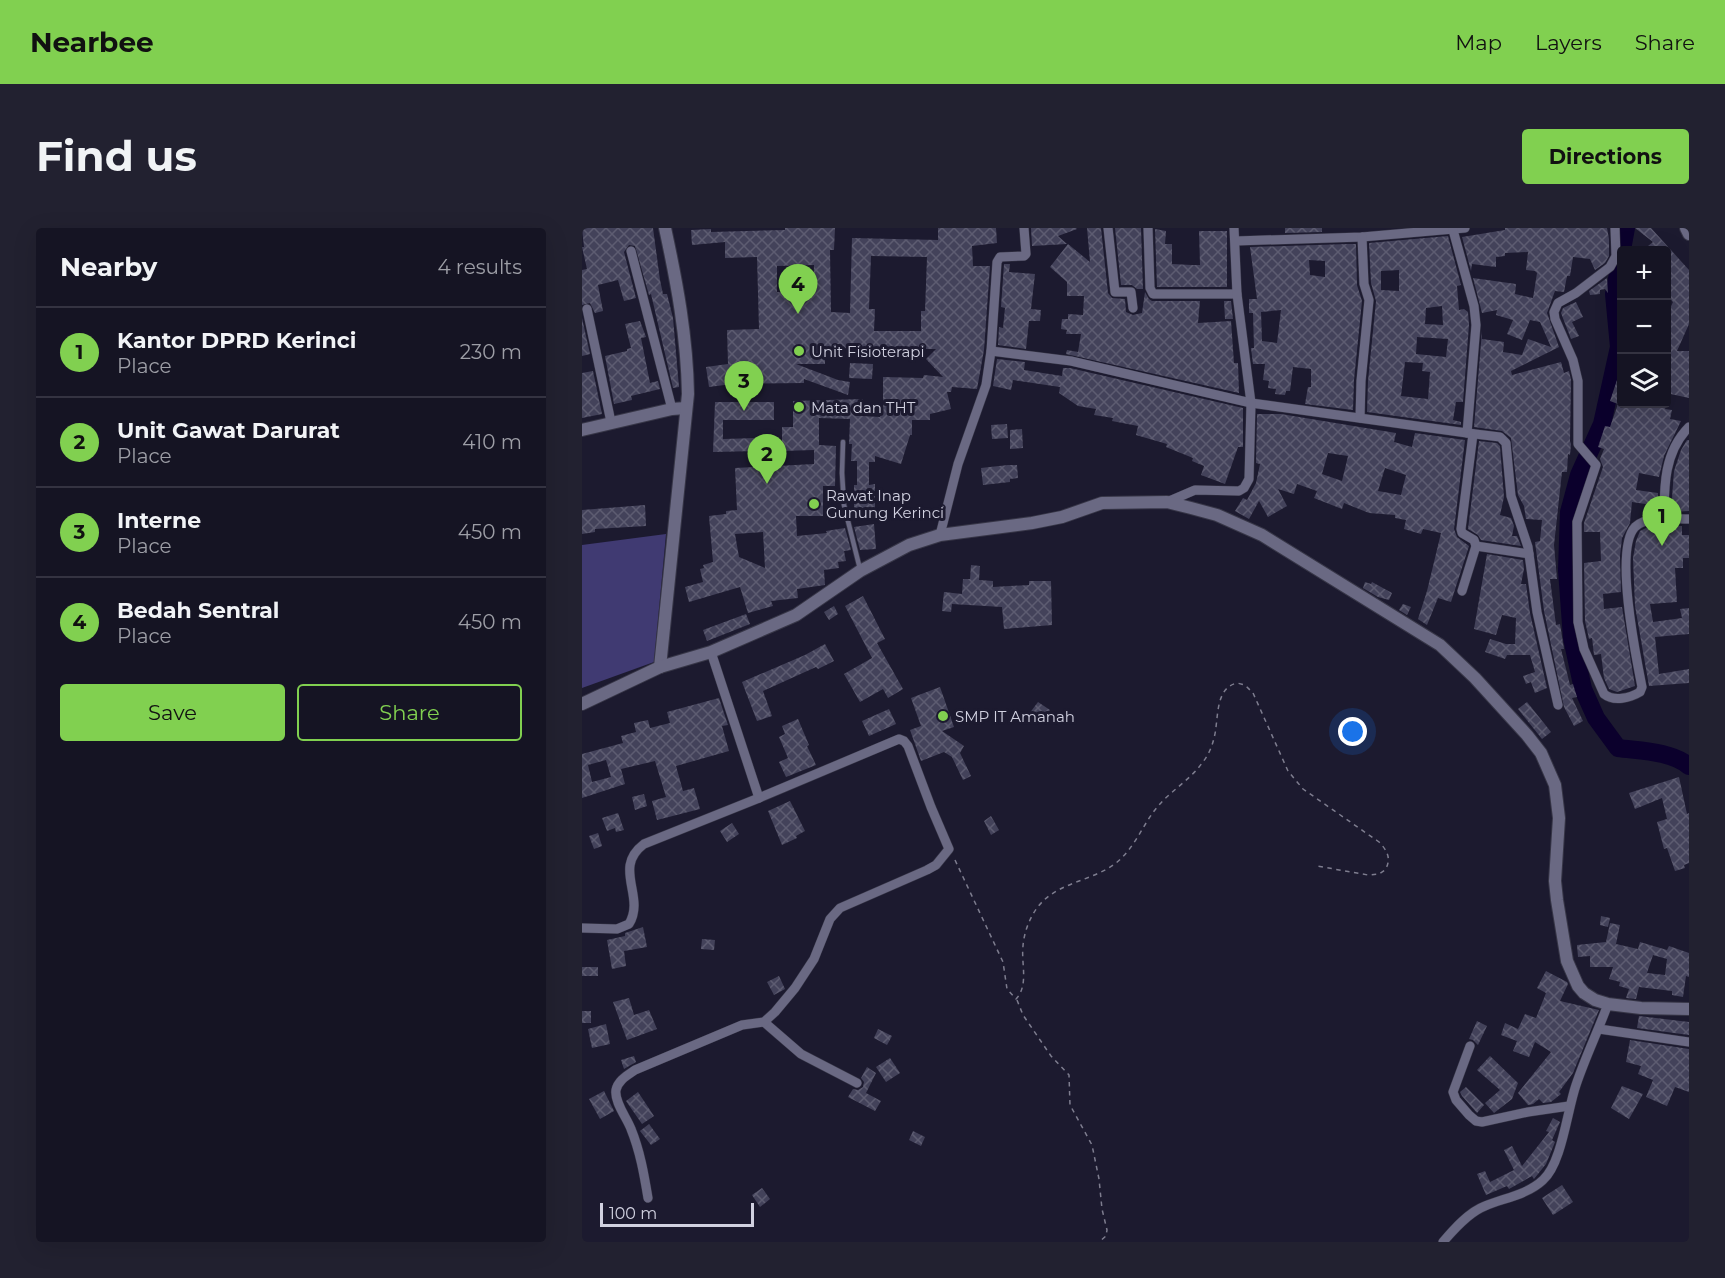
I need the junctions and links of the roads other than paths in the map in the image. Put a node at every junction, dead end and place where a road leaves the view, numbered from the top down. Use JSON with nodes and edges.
{"nodes":[{"id":1,"x":665,"y":228,"type":"edge"},
{"id":2,"x":1024,"y":228,"type":"edge"},
{"id":3,"x":1108,"y":228,"type":"edge"},
{"id":4,"x":1148,"y":228,"type":"edge"},
{"id":5,"x":1234,"y":228,"type":"edge"},
{"id":6,"x":1465,"y":228,"type":"edge"},
{"id":7,"x":1615,"y":228,"type":"edge"},
{"id":8,"x":1686,"y":228,"type":"edge"},
{"id":9,"x":1453,"y":230,"type":"junction"},
{"id":10,"x":1689,"y":234,"type":"edge"},
{"id":11,"x":1362,"y":237,"type":"junction"},
{"id":12,"x":1236,"y":241,"type":"junction"},
{"id":13,"x":631,"y":251,"type":"dead end"},
{"id":14,"x":1237,"y":294,"type":"junction"},
{"id":15,"x":1133,"y":308,"type":"dead end"},
{"id":16,"x":587,"y":309,"type":"dead end"},
{"id":17,"x":991,"y":351,"type":"junction"},
{"id":18,"x":1251,"y":403,"type":"junction"},
{"id":19,"x":686,"y":408,"type":"junction"},
{"id":20,"x":672,"y":409,"type":"junction"},
{"id":21,"x":1360,"y":418,"type":"junction"},
{"id":22,"x":611,"y":422,"type":"junction"},
{"id":23,"x":1689,"y":427,"type":"edge"},
{"id":24,"x":582,"y":430,"type":"edge"},
{"id":25,"x":1470,"y":433,"type":"junction"},
{"id":26,"x":843,"y":442,"type":"dead end"},
{"id":27,"x":1167,"y":502,"type":"junction"},
{"id":28,"x":1689,"y":519,"type":"edge"},
{"id":29,"x":1664,"y":520,"type":"junction"},
{"id":30,"x":940,"y":535,"type":"junction"},
{"id":31,"x":1476,"y":546,"type":"junction"},
{"id":32,"x":1529,"y":554,"type":"junction"},
{"id":33,"x":860,"y":571,"type":"junction"},
{"id":34,"x":1462,"y":591,"type":"dead end"},
{"id":35,"x":711,"y":652,"type":"junction"},
{"id":36,"x":660,"y":667,"type":"junction"},
{"id":37,"x":582,"y":704,"type":"edge"},
{"id":38,"x":1558,"y":705,"type":"dead end"},
{"id":39,"x":759,"y":798,"type":"junction"},
{"id":40,"x":582,"y":928,"type":"edge"},
{"id":41,"x":1608,"y":1004,"type":"junction"},
{"id":42,"x":1689,"y":1009,"type":"edge"},
{"id":43,"x":764,"y":1022,"type":"junction"},
{"id":44,"x":1599,"y":1029,"type":"junction"},
{"id":45,"x":1689,"y":1042,"type":"edge"},
{"id":46,"x":1470,"y":1046,"type":"dead end"},
{"id":47,"x":857,"y":1083,"type":"dead end"},
{"id":48,"x":1569,"y":1106,"type":"junction"},
{"id":49,"x":648,"y":1197,"type":"dead end"},
{"id":50,"x":1443,"y":1242,"type":"edge"}],
"edges":[{"from":1,"to":19,"type":"main road"},
{"from":2,"to":17,"type":"street"},
{"from":3,"to":15,"type":"street"},
{"from":4,"to":14,"type":"street"},
{"from":5,"to":12,"type":"street"},
{"from":6,"to":9,"type":"street"},
{"from":7,"to":29,"type":"street"},
{"from":8,"to":10,"type":"main road"},
{"from":9,"to":11,"type":"street"},
{"from":9,"to":25,"type":"street"},
{"from":11,"to":12,"type":"street"},
{"from":11,"to":21,"type":"street"},
{"from":12,"to":14,"type":"street"},
{"from":13,"to":20,"type":"street"},
{"from":14,"to":18,"type":"street"},
{"from":16,"to":22,"type":"street"},
{"from":17,"to":18,"type":"street"},
{"from":17,"to":30,"type":"street"},
{"from":18,"to":21,"type":"street"},
{"from":18,"to":27,"type":"street"},
{"from":19,"to":20,"type":"main road"},
{"from":19,"to":36,"type":"main road"},
{"from":20,"to":22,"type":"main road"},
{"from":21,"to":25,"type":"street"},
{"from":22,"to":24,"type":"main road"},
{"from":23,"to":29,"type":"street"},
{"from":25,"to":31,"type":"street"},
{"from":25,"to":32,"type":"street"},
{"from":26,"to":33,"type":"lane"},
{"from":27,"to":30,"type":"main road"},
{"from":27,"to":41,"type":"main road"},
{"from":28,"to":29,"type":"street"},
{"from":30,"to":33,"type":"main road"},
{"from":31,"to":32,"type":"street"},
{"from":31,"to":34,"type":"street"},
{"from":32,"to":38,"type":"street"},
{"from":33,"to":35,"type":"main road"},
{"from":35,"to":36,"type":"main road"},
{"from":35,"to":39,"type":"street"},
{"from":36,"to":37,"type":"main road"},
{"from":39,"to":40,"type":"street"},
{"from":39,"to":43,"type":"street"},
{"from":41,"to":42,"type":"main road"},
{"from":41,"to":44,"type":"street"},
{"from":43,"to":47,"type":"street"},
{"from":43,"to":49,"type":"street"},
{"from":44,"to":45,"type":"street"},
{"from":44,"to":48,"type":"street"},
{"from":46,"to":48,"type":"street"},
{"from":48,"to":50,"type":"street"}]}
